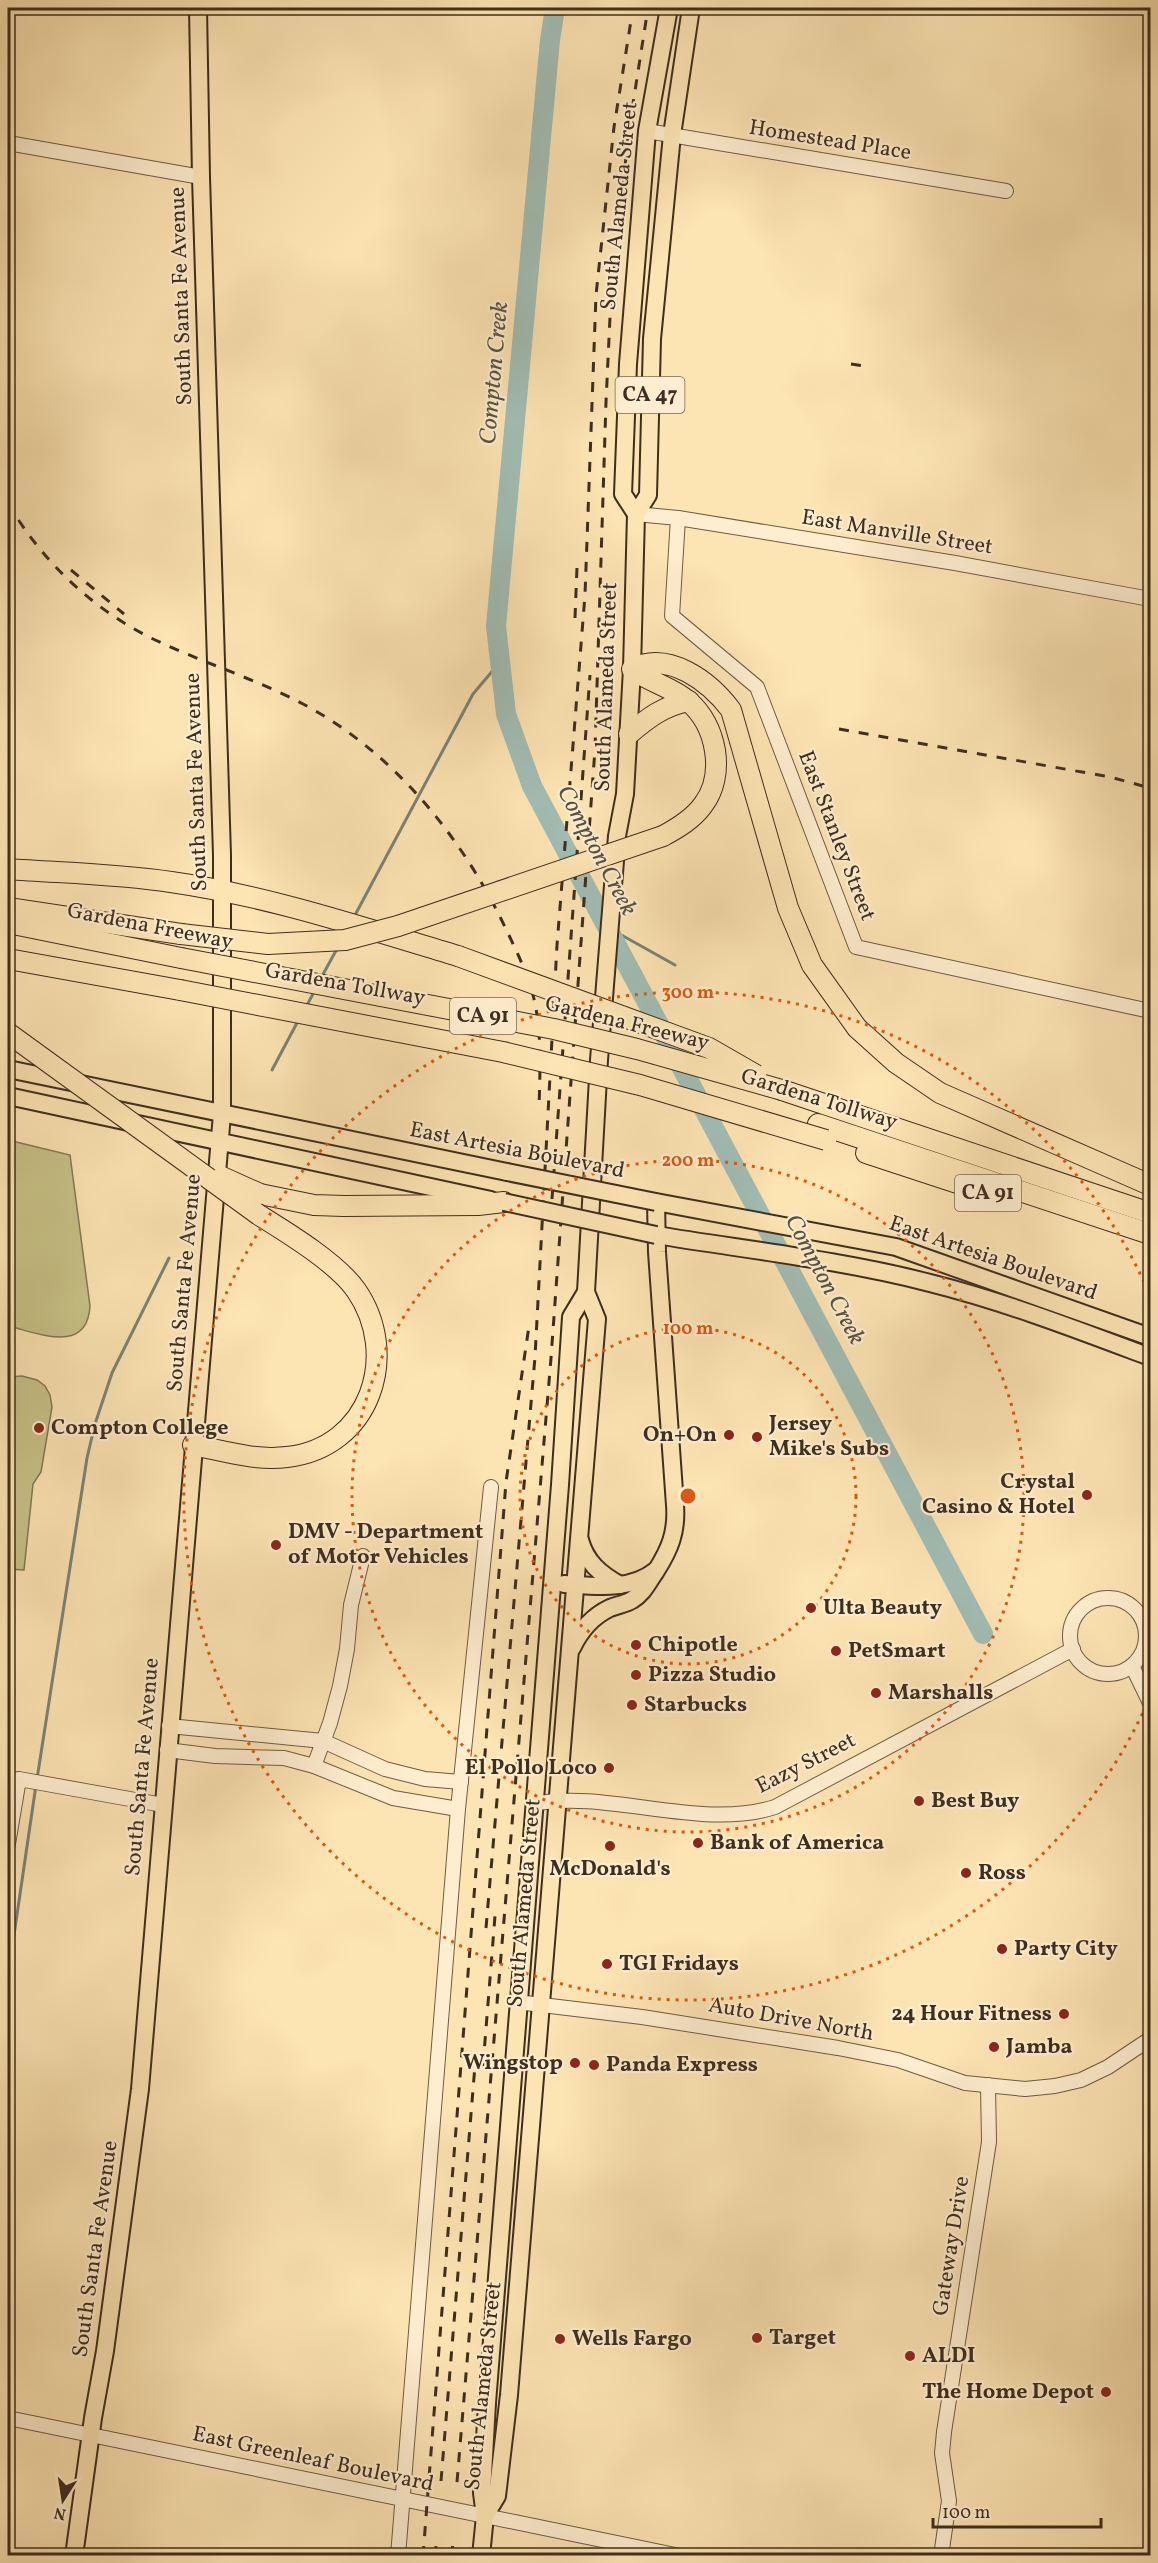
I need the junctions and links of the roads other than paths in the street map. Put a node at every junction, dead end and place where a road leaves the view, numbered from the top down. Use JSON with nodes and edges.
{"nodes":[{"id":1,"x":198,"y":8,"type":"edge"},
{"id":2,"x":669,"y":8,"type":"edge"},
{"id":3,"x":692,"y":8,"type":"edge"},
{"id":4,"x":647,"y":131,"type":"junction"},
{"id":5,"x":672,"y":135,"type":"junction"},
{"id":6,"x":8,"y":143,"type":"edge"},
{"id":7,"x":201,"y":177,"type":"junction"},
{"id":8,"x":1006,"y":191,"type":"dead end"},
{"id":9,"x":636,"y":514,"type":"junction"},
{"id":10,"x":678,"y":518,"type":"junction"},
{"id":11,"x":1150,"y":599,"type":"edge"},
{"id":12,"x":632,"y":669,"type":"junction"},
{"id":13,"x":689,"y":701,"type":"junction"},
{"id":14,"x":628,"y":734,"type":"junction"},
{"id":15,"x":8,"y":869,"type":"edge"},
{"id":16,"x":223,"y":891,"type":"junction"},
{"id":17,"x":8,"y":908,"type":"edge"},
{"id":18,"x":8,"y":923,"type":"edge"},
{"id":19,"x":8,"y":948,"type":"edge"},
{"id":20,"x":8,"y":959,"type":"edge"},
{"id":21,"x":180,"y":984,"type":"junction"},
{"id":22,"x":1150,"y":1011,"type":"edge"},
{"id":23,"x":8,"y":1033,"type":"edge"},
{"id":24,"x":8,"y":1069,"type":"edge"},
{"id":25,"x":782,"y":1090,"type":"junction"},
{"id":26,"x":8,"y":1096,"type":"edge"},
{"id":27,"x":222,"y":1114,"type":"junction"},
{"id":28,"x":822,"y":1132,"type":"junction"},
{"id":29,"x":220,"y":1142,"type":"junction"},
{"id":30,"x":938,"y":1142,"type":"junction"},
{"id":31,"x":179,"y":1156,"type":"junction"},
{"id":32,"x":1150,"y":1185,"type":"edge"},
{"id":33,"x":504,"y":1202,"type":"junction"},
{"id":34,"x":656,"y":1202,"type":"junction"},
{"id":35,"x":1150,"y":1213,"type":"edge"},
{"id":36,"x":1150,"y":1225,"type":"edge"},
{"id":37,"x":1150,"y":1234,"type":"edge"},
{"id":38,"x":657,"y":1242,"type":"junction"},
{"id":39,"x":1150,"y":1247,"type":"edge"},
{"id":40,"x":1009,"y":1286,"type":"junction"},
{"id":41,"x":586,"y":1292,"type":"junction"},
{"id":42,"x":1004,"y":1304,"type":"junction"},
{"id":43,"x":1150,"y":1337,"type":"edge"},
{"id":44,"x":1150,"y":1357,"type":"edge"},
{"id":45,"x":193,"y":1445,"type":"junction"},
{"id":46,"x":491,"y":1487,"type":"dead end"},
{"id":47,"x":579,"y":1533,"type":"junction"},
{"id":48,"x":363,"y":1556,"type":"dead end"},
{"id":49,"x":656,"y":1570,"type":"junction"},
{"id":50,"x":551,"y":1584,"type":"junction"},
{"id":51,"x":574,"y":1585,"type":"junction"},
{"id":52,"x":620,"y":1585,"type":"junction"},
{"id":53,"x":1073,"y":1649,"type":"junction"},
{"id":54,"x":568,"y":1657,"type":"junction"},
{"id":55,"x":1132,"y":1666,"type":"junction"},
{"id":56,"x":1150,"y":1703,"type":"edge"},
{"id":57,"x":169,"y":1726,"type":"junction"},
{"id":58,"x":323,"y":1741,"type":"junction"},
{"id":59,"x":167,"y":1750,"type":"junction"},
{"id":60,"x":314,"y":1766,"type":"junction"},
{"id":61,"x":461,"y":1782,"type":"junction"},
{"id":62,"x":556,"y":1799,"type":"junction"},
{"id":63,"x":533,"y":1804,"type":"junction"},
{"id":64,"x":163,"y":1805,"type":"junction"},
{"id":65,"x":458,"y":1809,"type":"junction"},
{"id":66,"x":8,"y":1844,"type":"edge"},
{"id":67,"x":518,"y":2002,"type":"junction"},
{"id":68,"x":540,"y":2006,"type":"junction"},
{"id":69,"x":1150,"y":2039,"type":"edge"},
{"id":70,"x":988,"y":2085,"type":"junction"},
{"id":71,"x":8,"y":2418,"type":"edge"},
{"id":72,"x":91,"y":2435,"type":"junction"},
{"id":73,"x":403,"y":2499,"type":"junction"},
{"id":74,"x":485,"y":2516,"type":"junction"},
{"id":75,"x":74,"y":2556,"type":"edge"},
{"id":76,"x":398,"y":2556,"type":"edge"},
{"id":77,"x":481,"y":2556,"type":"edge"},
{"id":78,"x":680,"y":2556,"type":"edge"},
{"id":79,"x":941,"y":2556,"type":"edge"}],
"edges":[{"from":1,"to":7,"type":"main road","name":"South Santa Fe Avenue"},
{"from":2,"to":4,"type":"main road","name":"South Alameda Street","number":"CA 47"},
{"from":3,"to":5,"type":"main road","name":"South Alameda Street","number":"CA 47"},
{"from":4,"to":5,"type":"street","name":"Homestead Place"},
{"from":4,"to":9,"type":"main road","name":"South Alameda Street","number":"CA 47"},
{"from":5,"to":8,"type":"street","name":"Homestead Place"},
{"from":5,"to":9,"type":"main road","name":"South Alameda Street","number":"CA 47"},
{"from":6,"to":7,"type":"street"},
{"from":7,"to":16,"type":"main road","name":"South Santa Fe Avenue"},
{"from":9,"to":10,"type":"street","name":"East Manville Street"},
{"from":9,"to":12,"type":"main road","name":"South Alameda Street","number":"CA 47"},
{"from":10,"to":11,"type":"street","name":"East Manville Street"},
{"from":10,"to":22,"type":"street","name":"East Stanley Street"},
{"from":12,"to":13,"type":"highway"},
{"from":12,"to":14,"type":"main road","name":"South Alameda Street"},
{"from":12,"to":32,"type":"highway"},
{"from":13,"to":14,"type":"highway"},
{"from":13,"to":17,"type":"highway","bridge":true},
{"from":14,"to":41,"type":"main road","name":"South Alameda Street","bridge":true},
{"from":15,"to":16,"type":"highway"},
{"from":16,"to":25,"type":"highway","bridge":true},
{"from":16,"to":27,"type":"main road","name":"South Santa Fe Avenue"},
{"from":18,"to":25,"type":"highway","name":"Gardena Freeway","number":"CA 91","bridge":true},
{"from":19,"to":21,"type":"highway"},
{"from":20,"to":21,"type":"highway","number":"CA 91"},
{"from":21,"to":28,"type":"highway","number":"CA 91","bridge":true},
{"from":23,"to":31,"type":"highway","bridge":true},
{"from":24,"to":27,"type":"main road","name":"East Artesia Boulevard"},
{"from":25,"to":30,"type":"highway","name":"Gardena Freeway","number":"CA 91"},
{"from":26,"to":29,"type":"main road","name":"East Artesia Boulevard"},
{"from":27,"to":29,"type":"main road","name":"South Santa Fe Avenue"},
{"from":27,"to":34,"type":"main road","name":"East Artesia Boulevard","bridge":true},
{"from":28,"to":37,"type":"highway","name":"Gardena Tollway"},
{"from":28,"to":39,"type":"highway","number":"CA 91"},
{"from":29,"to":33,"type":"main road","name":"East Artesia Boulevard"},
{"from":29,"to":45,"type":"main road","name":"South Santa Fe Avenue"},
{"from":30,"to":35,"type":"highway","name":"Gardena Freeway","number":"CA 91"},
{"from":30,"to":36,"type":"highway"},
{"from":31,"to":33,"type":"highway","bridge":true},
{"from":31,"to":45,"type":"highway","bridge":true},
{"from":33,"to":38,"type":"main road","name":"East Artesia Boulevard","bridge":true},
{"from":34,"to":38,"type":"main road"},
{"from":34,"to":40,"type":"main road","name":"East Artesia Boulevard"},
{"from":38,"to":42,"type":"main road","name":"East Artesia Boulevard"},
{"from":38,"to":49,"type":"main road"},
{"from":40,"to":42,"type":"main road"},
{"from":40,"to":43,"type":"main road","name":"East Artesia Boulevard"},
{"from":41,"to":47,"type":"main road","name":"South Alameda Street"},
{"from":41,"to":50,"type":"main road","name":"South Alameda Street"},
{"from":42,"to":44,"type":"main road","name":"East Artesia Boulevard"},
{"from":45,"to":57,"type":"main road","name":"South Santa Fe Avenue"},
{"from":46,"to":61,"type":"street"},
{"from":47,"to":51,"type":"main road","name":"South Alameda Street"},
{"from":47,"to":52,"type":"main road"},
{"from":48,"to":58,"type":"street"},
{"from":49,"to":52,"type":"main road"},
{"from":49,"to":54,"type":"main road"},
{"from":50,"to":51,"type":"main road"},
{"from":50,"to":63,"type":"main road","name":"South Alameda Street"},
{"from":51,"to":52,"type":"main road"},
{"from":51,"to":54,"type":"main road","name":"South Alameda Street"},
{"from":53,"to":55,"type":"street"},
{"from":53,"to":55,"type":"street"},
{"from":53,"to":62,"type":"street","name":"Eazy Street"},
{"from":54,"to":62,"type":"main road","name":"South Alameda Street"},
{"from":55,"to":56,"type":"street"},
{"from":57,"to":58,"type":"street"},
{"from":57,"to":59,"type":"main road","name":"South Santa Fe Avenue"},
{"from":58,"to":60,"type":"street"},
{"from":58,"to":61,"type":"street"},
{"from":59,"to":60,"type":"street"},
{"from":59,"to":64,"type":"main road","name":"South Santa Fe Avenue"},
{"from":60,"to":65,"type":"street"},
{"from":61,"to":65,"type":"street"},
{"from":62,"to":63,"type":"street","name":"Eazy Street"},
{"from":62,"to":68,"type":"main road","name":"South Alameda Street"},
{"from":63,"to":67,"type":"main road","name":"South Alameda Street"},
{"from":64,"to":66,"type":"street"},
{"from":64,"to":72,"type":"main road","name":"South Santa Fe Avenue"},
{"from":65,"to":73,"type":"street"},
{"from":67,"to":68,"type":"street","name":"Auto Drive North"},
{"from":67,"to":74,"type":"main road","name":"South Alameda Street"},
{"from":68,"to":70,"type":"street","name":"Auto Drive North"},
{"from":68,"to":74,"type":"main road","name":"South Alameda Street"},
{"from":69,"to":70,"type":"street","name":"Auto Drive North"},
{"from":70,"to":79,"type":"street","name":"Gateway Drive"},
{"from":71,"to":72,"type":"street","name":"East Greenleaf Boulevard"},
{"from":72,"to":73,"type":"street","name":"East Greenleaf Boulevard"},
{"from":72,"to":75,"type":"main road","name":"South Santa Fe Avenue"},
{"from":73,"to":74,"type":"street","name":"East Greenleaf Boulevard"},
{"from":73,"to":76,"type":"street"},
{"from":74,"to":77,"type":"main road","name":"South Alameda Street"},
{"from":74,"to":78,"type":"street","name":"East Greenleaf Boulevard"}]}
